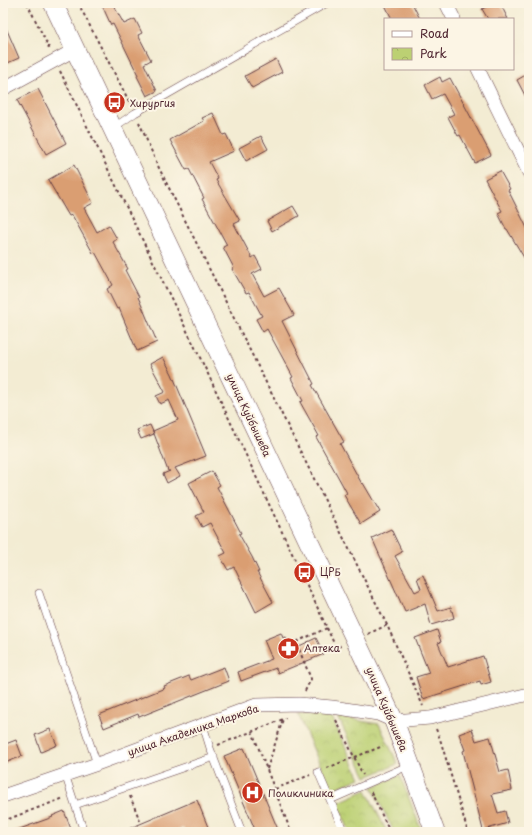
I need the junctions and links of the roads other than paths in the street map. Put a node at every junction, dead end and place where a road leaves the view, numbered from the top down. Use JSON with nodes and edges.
{"nodes":[{"id":1,"x":53,"y":3,"type":"edge"},
{"id":2,"x":326,"y":3,"type":"edge"},
{"id":3,"x":446,"y":3,"type":"edge"},
{"id":4,"x":454,"y":18,"type":"edge"},
{"id":5,"x":76,"y":49,"type":"junction"},
{"id":6,"x":478,"y":70,"type":"edge"},
{"id":7,"x":3,"y":89,"type":"edge"},
{"id":8,"x":113,"y":128,"type":"junction"},
{"id":9,"x":529,"y":173,"type":"edge"},
{"id":10,"x":39,"y":593,"type":"dead end"},
{"id":11,"x":529,"y":694,"type":"edge"},
{"id":12,"x":394,"y":721,"type":"junction"},
{"id":13,"x":203,"y":725,"type":"junction"},
{"id":14,"x":214,"y":757,"type":"junction"},
{"id":15,"x":97,"y":764,"type":"junction"},
{"id":16,"x":410,"y":765,"type":"junction"},
{"id":17,"x":318,"y":772,"type":"road end"},
{"id":18,"x":64,"y":774,"type":"junction"},
{"id":19,"x":3,"y":796,"type":"edge"},
{"id":20,"x":330,"y":800,"type":"junction"},
{"id":21,"x":75,"y":805,"type":"junction"},
{"id":22,"x":84,"y":832,"type":"edge"},
{"id":23,"x":242,"y":832,"type":"edge"},
{"id":24,"x":344,"y":832,"type":"edge"},
{"id":25,"x":435,"y":832,"type":"edge"}],
"edges":[{"from":1,"to":5,"type":"street","name":"улица Куйбышева"},
{"from":2,"to":8,"type":"lane"},
{"from":3,"to":4,"type":"street"},
{"from":5,"to":7,"type":"street"},
{"from":5,"to":8,"type":"street","name":"улица Куйбышева"},
{"from":6,"to":9,"type":"street"},
{"from":8,"to":12,"type":"street","name":"улица Куйбышева"},
{"from":10,"to":15,"type":"lane"},
{"from":11,"to":12,"type":"street","name":"улица Академика Маркова"},
{"from":12,"to":13,"type":"street","name":"улица Академика Маркова"},
{"from":12,"to":16,"type":"street","name":"улица Куйбышева"},
{"from":13,"to":14,"type":"lane"},
{"from":13,"to":15,"type":"street","name":"улица Академика Маркова"},
{"from":14,"to":21,"type":"lane"},
{"from":14,"to":23,"type":"lane"},
{"from":15,"to":18,"type":"street","name":"улица Академика Маркова"},
{"from":16,"to":20,"type":"lane"},
{"from":16,"to":25,"type":"street","name":"улица Куйбышева"},
{"from":17,"to":20,"type":"lane"},
{"from":18,"to":19,"type":"street","name":"улица Академика Маркова"},
{"from":18,"to":21,"type":"lane"},
{"from":20,"to":24,"type":"lane"},
{"from":21,"to":22,"type":"lane"}]}
